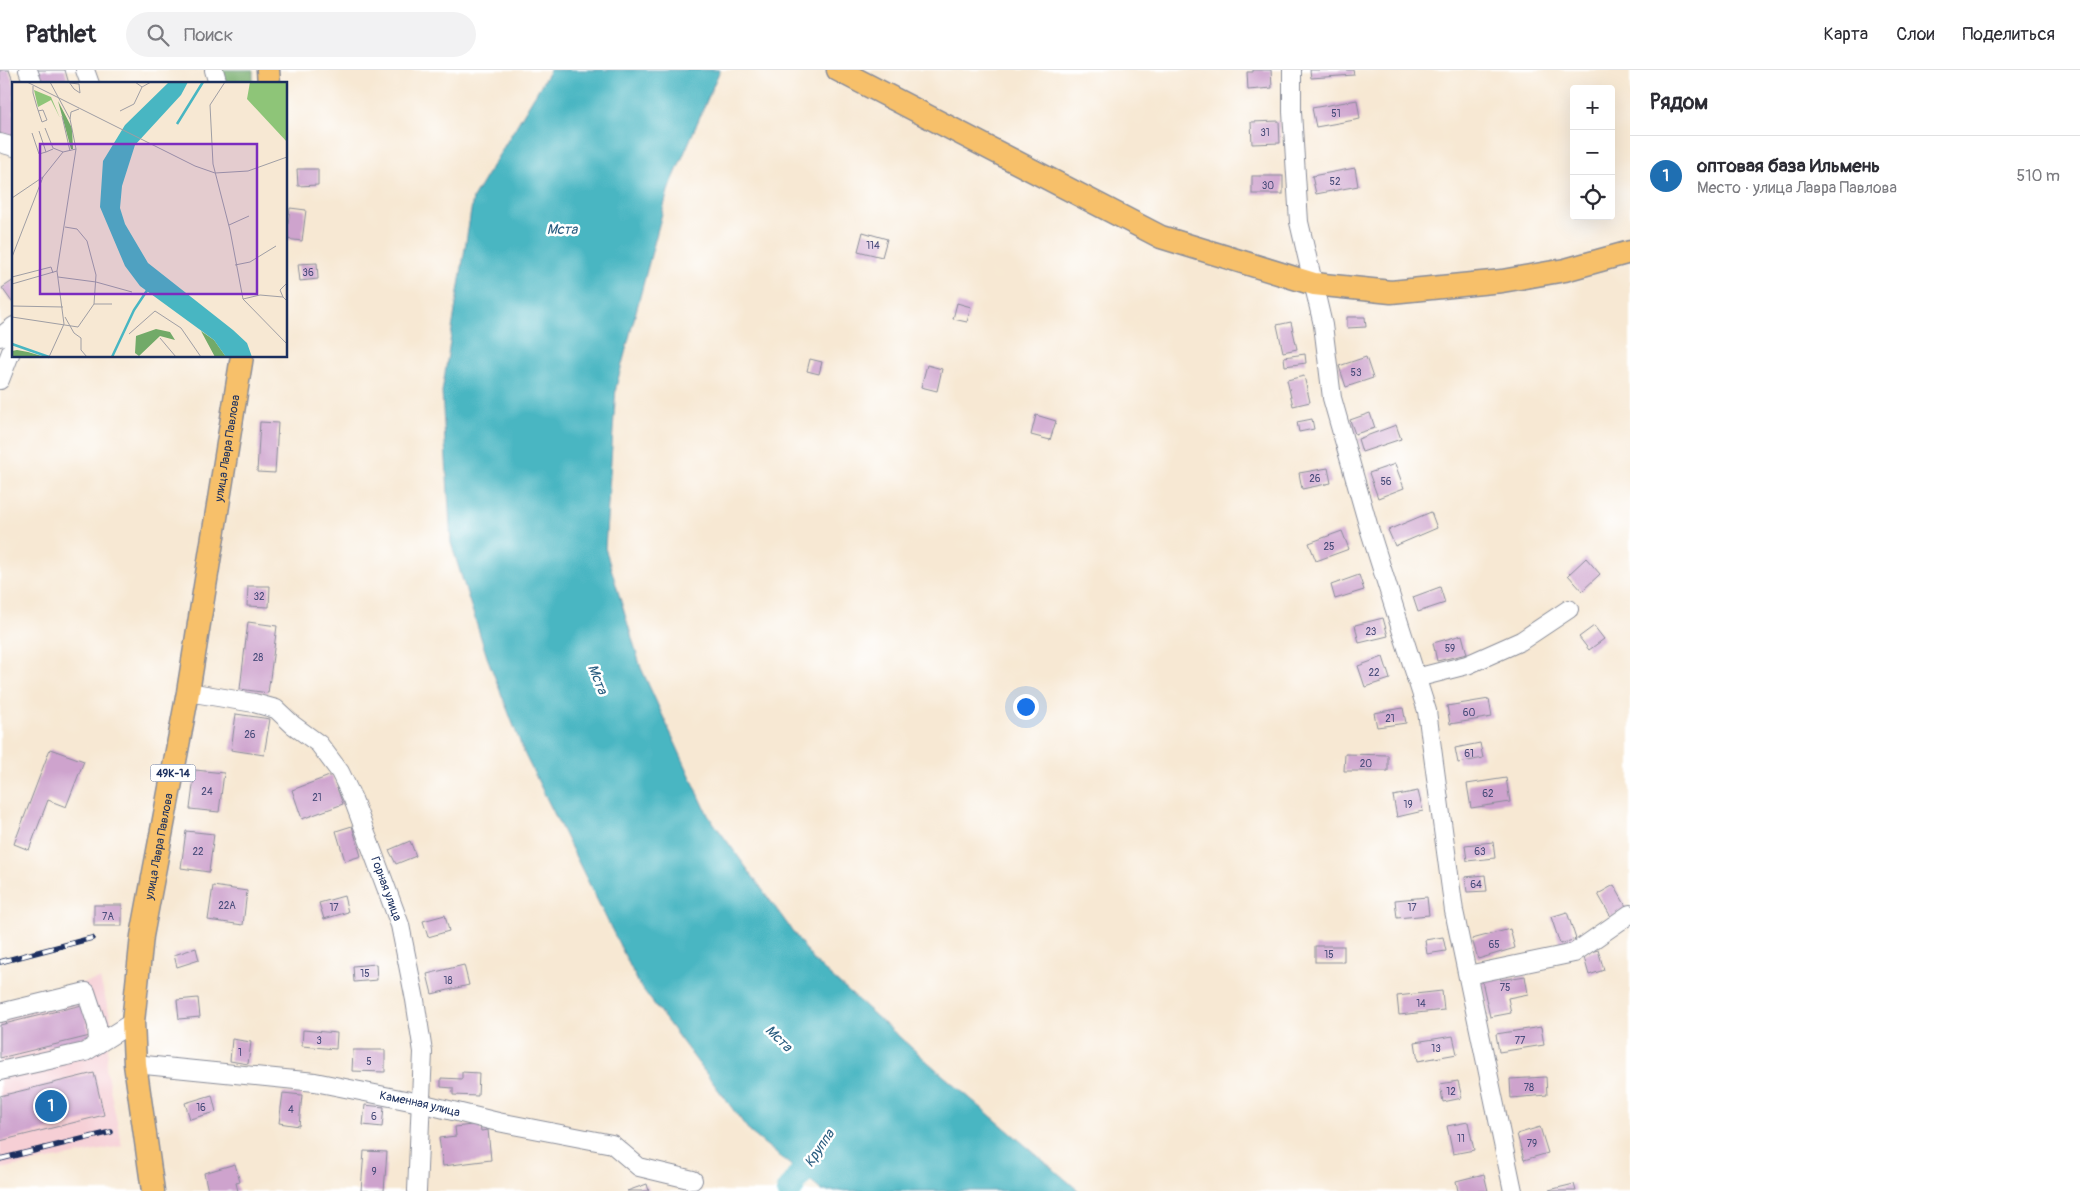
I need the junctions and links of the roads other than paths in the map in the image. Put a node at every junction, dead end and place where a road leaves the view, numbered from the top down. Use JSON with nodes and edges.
{"nodes":[{"id":1,"x":28,"y":70,"type":"edge"},
{"id":2,"x":85,"y":70,"type":"edge"},
{"id":3,"x":838,"y":70,"type":"edge"},
{"id":4,"x":1292,"y":70,"type":"edge"},
{"id":5,"x":32,"y":82,"type":"edge"},
{"id":6,"x":89,"y":82,"type":"edge"},
{"id":7,"x":1630,"y":252,"type":"edge"},
{"id":8,"x":1314,"y":284,"type":"junction"},
{"id":9,"x":12,"y":328,"type":"edge"},
{"id":10,"x":0,"y":337,"type":"edge"},
{"id":11,"x":12,"y":349,"type":"edge"},
{"id":12,"x":242,"y":358,"type":"edge"},
{"id":13,"x":0,"y":380,"type":"edge"},
{"id":14,"x":1569,"y":609,"type":"dead end"},
{"id":15,"x":1416,"y":678,"type":"junction"},
{"id":16,"x":188,"y":692,"type":"junction"},
{"id":17,"x":1630,"y":914,"type":"edge"},
{"id":18,"x":1468,"y":975,"type":"junction"},
{"id":19,"x":0,"y":1014,"type":"edge"},
{"id":20,"x":133,"y":1022,"type":"junction"},
{"id":21,"x":98,"y":1044,"type":"junction"},
{"id":22,"x":135,"y":1064,"type":"junction"},
{"id":23,"x":0,"y":1071,"type":"edge"},
{"id":24,"x":420,"y":1103,"type":"junction"},
{"id":25,"x":693,"y":1180,"type":"dead end"},
{"id":26,"x":153,"y":1191,"type":"edge"},
{"id":27,"x":417,"y":1191,"type":"edge"},
{"id":28,"x":1513,"y":1191,"type":"edge"}],
"edges":[{"from":1,"to":5,"type":"street"},
{"from":2,"to":6,"type":"street"},
{"from":3,"to":8,"type":"main road"},
{"from":4,"to":8,"type":"street"},
{"from":7,"to":8,"type":"main road"},
{"from":8,"to":15,"type":"street"},
{"from":9,"to":10,"type":"street"},
{"from":11,"to":13,"type":"street"},
{"from":12,"to":16,"type":"main road","name":"улица Лавра Павлова","number":"49К-14"},
{"from":14,"to":15,"type":"street"},
{"from":15,"to":18,"type":"street"},
{"from":16,"to":20,"type":"main road","name":"улица Лавра Павлова","number":"49К-14"},
{"from":16,"to":24,"type":"street","name":"Горная улица"},
{"from":17,"to":18,"type":"street"},
{"from":18,"to":28,"type":"street"},
{"from":19,"to":21,"type":"street"},
{"from":20,"to":21,"type":"street"},
{"from":20,"to":22,"type":"main road","name":"улица Лавра Павлова","number":"49К-14"},
{"from":21,"to":23,"type":"street"},
{"from":22,"to":24,"type":"street","name":"Каменная улица"},
{"from":22,"to":26,"type":"main road","name":"улица Лавра Павлова","number":"49К-14"},
{"from":24,"to":25,"type":"street","name":"Каменная улица"},
{"from":24,"to":27,"type":"street","name":"Горная улица"}]}
